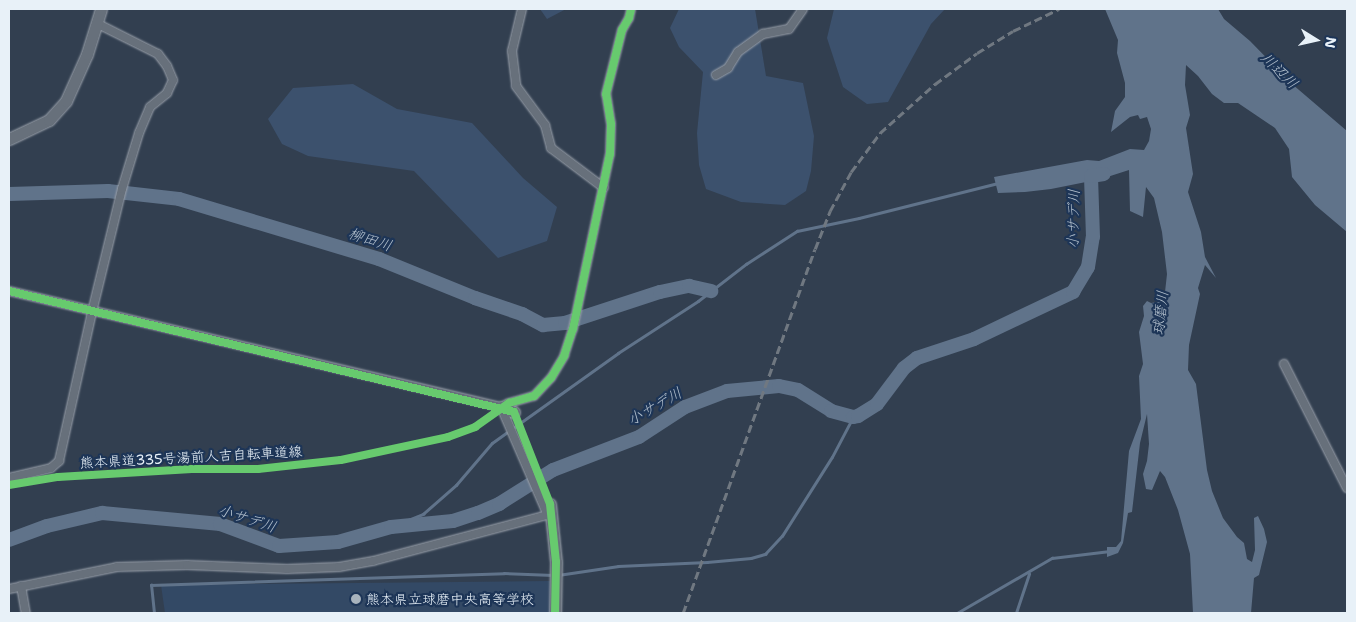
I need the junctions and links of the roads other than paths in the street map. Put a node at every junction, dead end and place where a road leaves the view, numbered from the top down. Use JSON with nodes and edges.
{"nodes":[{"id":1,"x":101,"y":9,"type":"edge"},
{"id":2,"x":522,"y":9,"type":"edge"},
{"id":3,"x":631,"y":9,"type":"edge"},
{"id":4,"x":804,"y":9,"type":"edge"},
{"id":5,"x":96,"y":23,"type":"junction"},
{"id":6,"x":716,"y":75,"type":"dead end"},
{"id":7,"x":9,"y":139,"type":"edge"},
{"id":8,"x":604,"y":188,"type":"junction"},
{"id":9,"x":9,"y":291,"type":"edge"},
{"id":10,"x":92,"y":312,"type":"junction"},
{"id":11,"x":1284,"y":364,"type":"dead end"},
{"id":12,"x":501,"y":407,"type":"junction"},
{"id":13,"x":514,"y":412,"type":"dead end"},
{"id":14,"x":9,"y":478,"type":"edge"},
{"id":15,"x":1347,"y":488,"type":"edge"},
{"id":16,"x":551,"y":509,"type":"junction"},
{"id":17,"x":21,"y":586,"type":"junction"},
{"id":18,"x":9,"y":589,"type":"edge"},
{"id":19,"x":26,"y":613,"type":"edge"},
{"id":20,"x":555,"y":613,"type":"edge"}],
"edges":[{"from":1,"to":5,"type":"street"},
{"from":2,"to":8,"type":"street"},
{"from":3,"to":8,"type":"street"},
{"from":4,"to":6,"type":"street"},
{"from":5,"to":7,"type":"street"},
{"from":5,"to":10,"type":"street"},
{"from":8,"to":12,"type":"street"},
{"from":9,"to":10,"type":"street"},
{"from":10,"to":12,"type":"street"},
{"from":10,"to":14,"type":"street"},
{"from":11,"to":15,"type":"street"},
{"from":12,"to":13,"type":"street"},
{"from":12,"to":16,"type":"street"},
{"from":16,"to":17,"type":"street"},
{"from":16,"to":20,"type":"street"},
{"from":17,"to":18,"type":"street"},
{"from":17,"to":19,"type":"street"}]}
